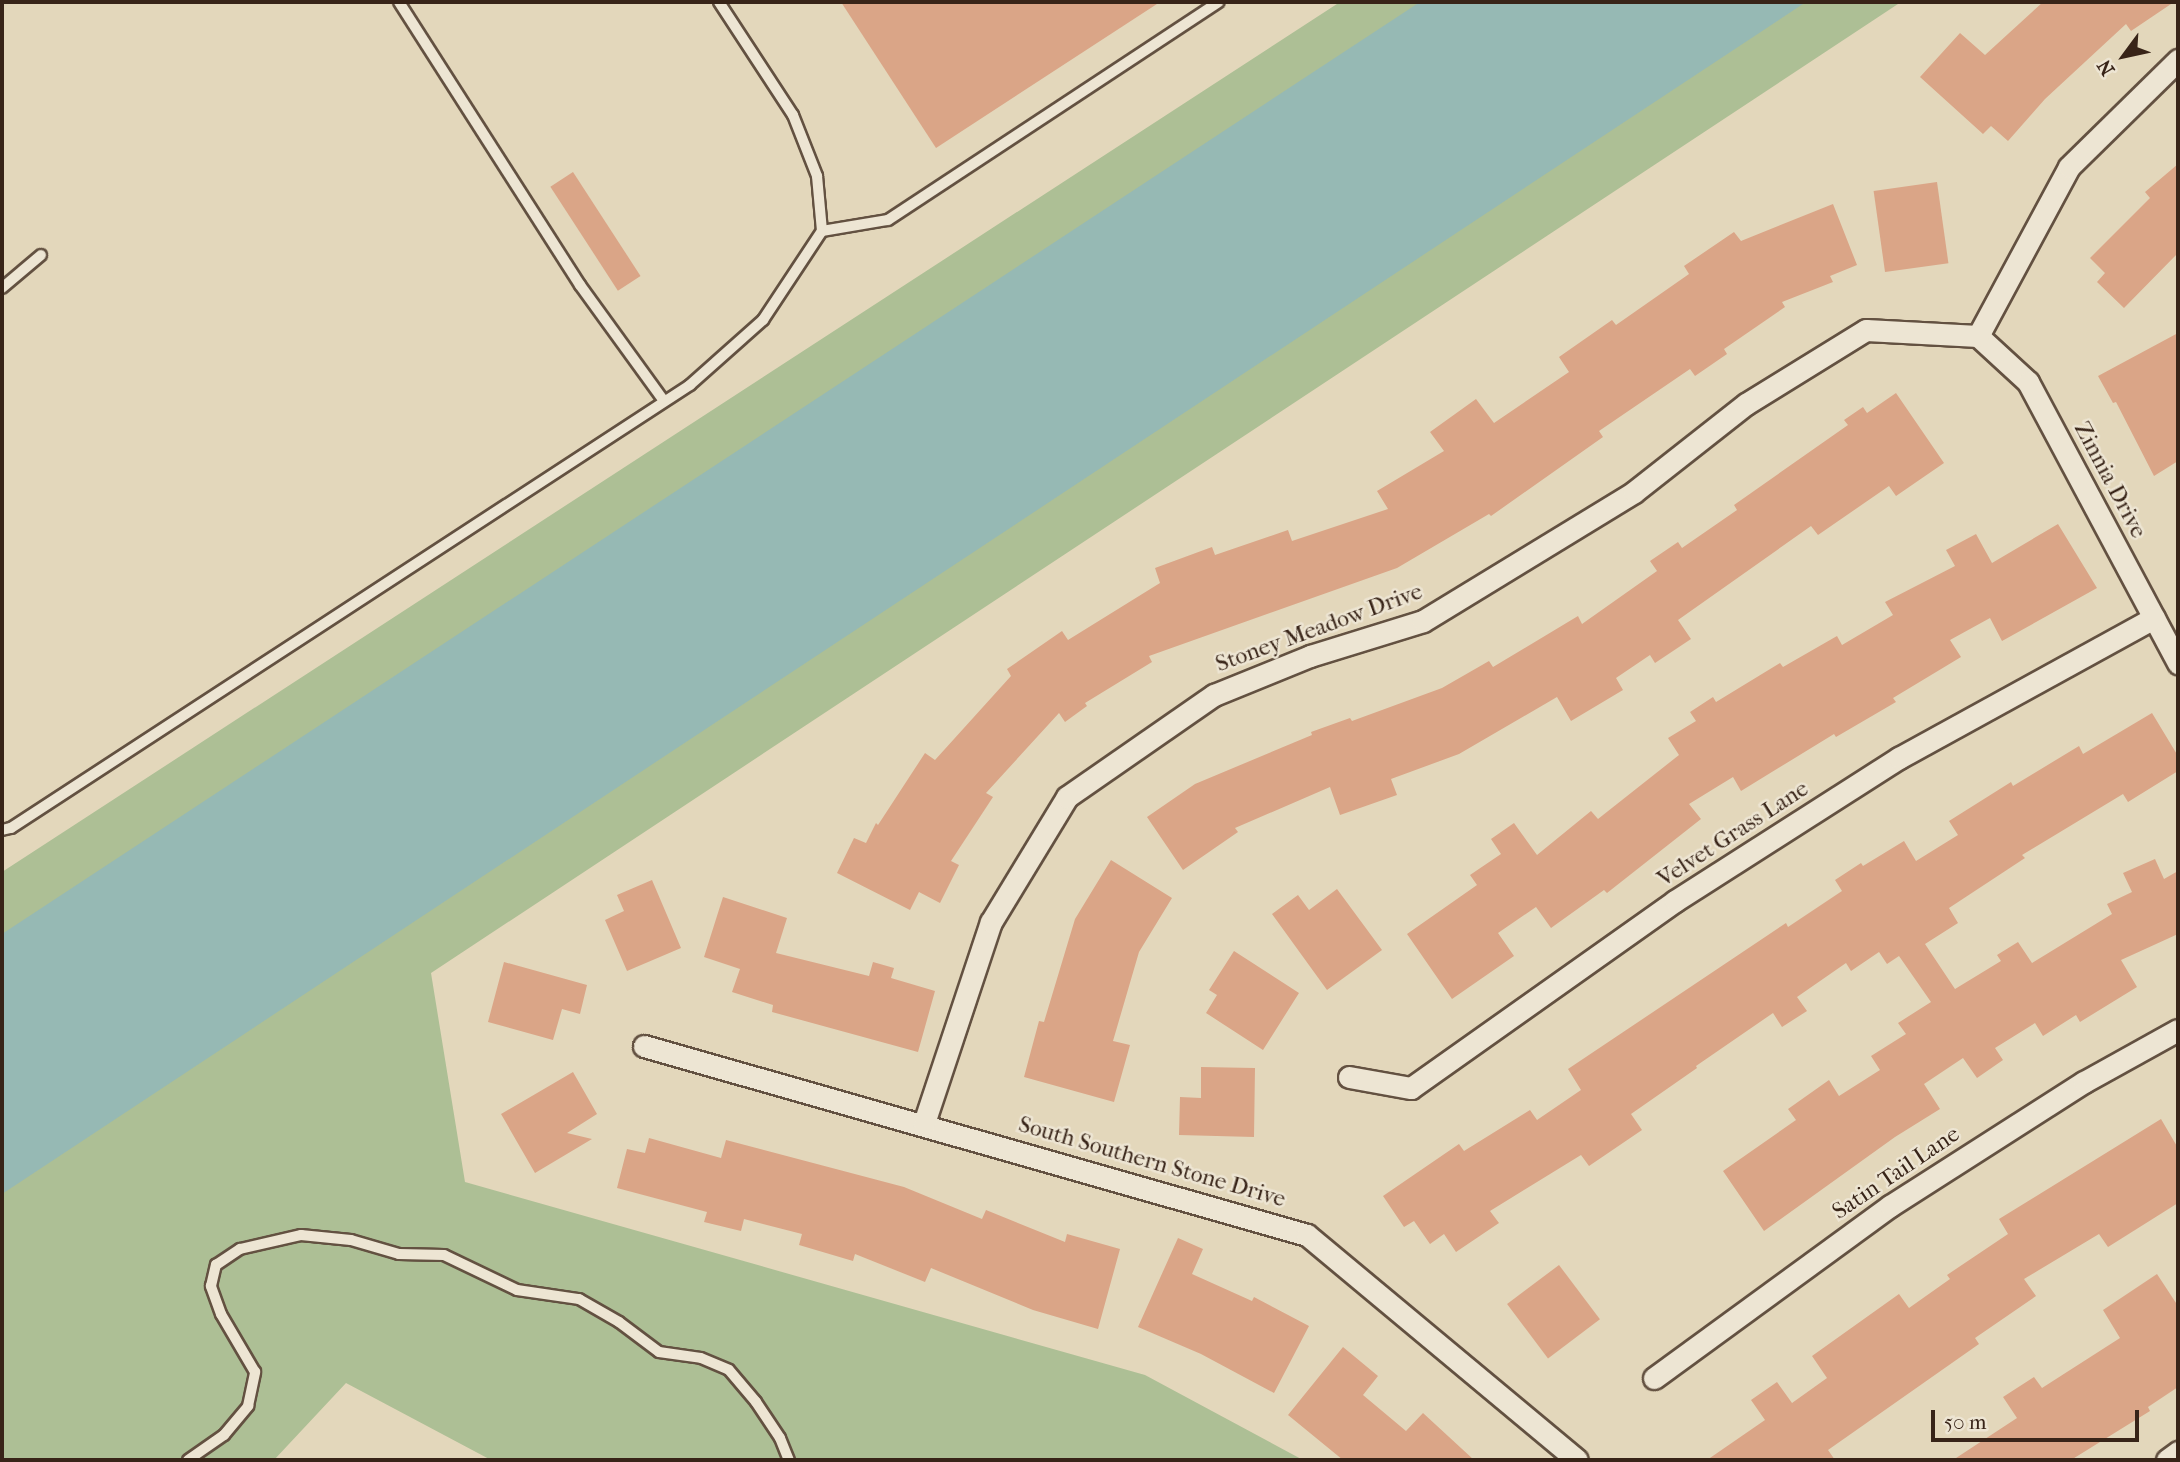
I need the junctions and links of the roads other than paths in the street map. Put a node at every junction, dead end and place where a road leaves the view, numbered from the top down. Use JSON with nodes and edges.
{"nodes":[{"id":1,"x":399,"y":2,"type":"edge"},
{"id":2,"x":719,"y":2,"type":"edge"},
{"id":3,"x":1219,"y":2,"type":"edge"},
{"id":4,"x":2178,"y":60,"type":"edge"},
{"id":5,"x":822,"y":230,"type":"junction"},
{"id":6,"x":41,"y":255,"type":"dead end"},
{"id":7,"x":2,"y":288,"type":"edge"},
{"id":8,"x":1978,"y":335,"type":"junction"},
{"id":9,"x":664,"y":401,"type":"junction"},
{"id":10,"x":2154,"y":618,"type":"junction"},
{"id":11,"x":2178,"y":663,"type":"edge"},
{"id":12,"x":2,"y":830,"type":"edge"},
{"id":13,"x":2178,"y":1030,"type":"edge"},
{"id":14,"x":644,"y":1046,"type":"dead end"},
{"id":15,"x":1349,"y":1077,"type":"dead end"},
{"id":16,"x":924,"y":1123,"type":"junction"},
{"id":17,"x":1654,"y":1378,"type":"dead end"},
{"id":18,"x":2178,"y":1452,"type":"edge"},
{"id":19,"x":188,"y":1460,"type":"edge"},
{"id":20,"x":789,"y":1460,"type":"edge"},
{"id":21,"x":1577,"y":1460,"type":"edge"},
{"id":22,"x":2167,"y":1460,"type":"edge"}],
"edges":[{"from":1,"to":9,"type":"lane"},
{"from":2,"to":5,"type":"lane"},
{"from":3,"to":5,"type":"lane"},
{"from":4,"to":8,"type":"street"},
{"from":5,"to":9,"type":"lane"},
{"from":6,"to":7,"type":"lane"},
{"from":8,"to":10,"type":"street","name":"Zinnia Drive"},
{"from":8,"to":16,"type":"street","name":"Stoney Meadow Drive"},
{"from":9,"to":12,"type":"lane"},
{"from":10,"to":11,"type":"street","name":"Zinnia Drive"},
{"from":10,"to":15,"type":"street","name":"Velvet Grass Lane"},
{"from":13,"to":17,"type":"street","name":"Satin Tail Lane"},
{"from":14,"to":16,"type":"street","name":"South Southern Stone Drive"},
{"from":16,"to":21,"type":"street","name":"South Southern Stone Drive"},
{"from":18,"to":22,"type":"street"},
{"from":19,"to":20,"type":"lane"}]}
